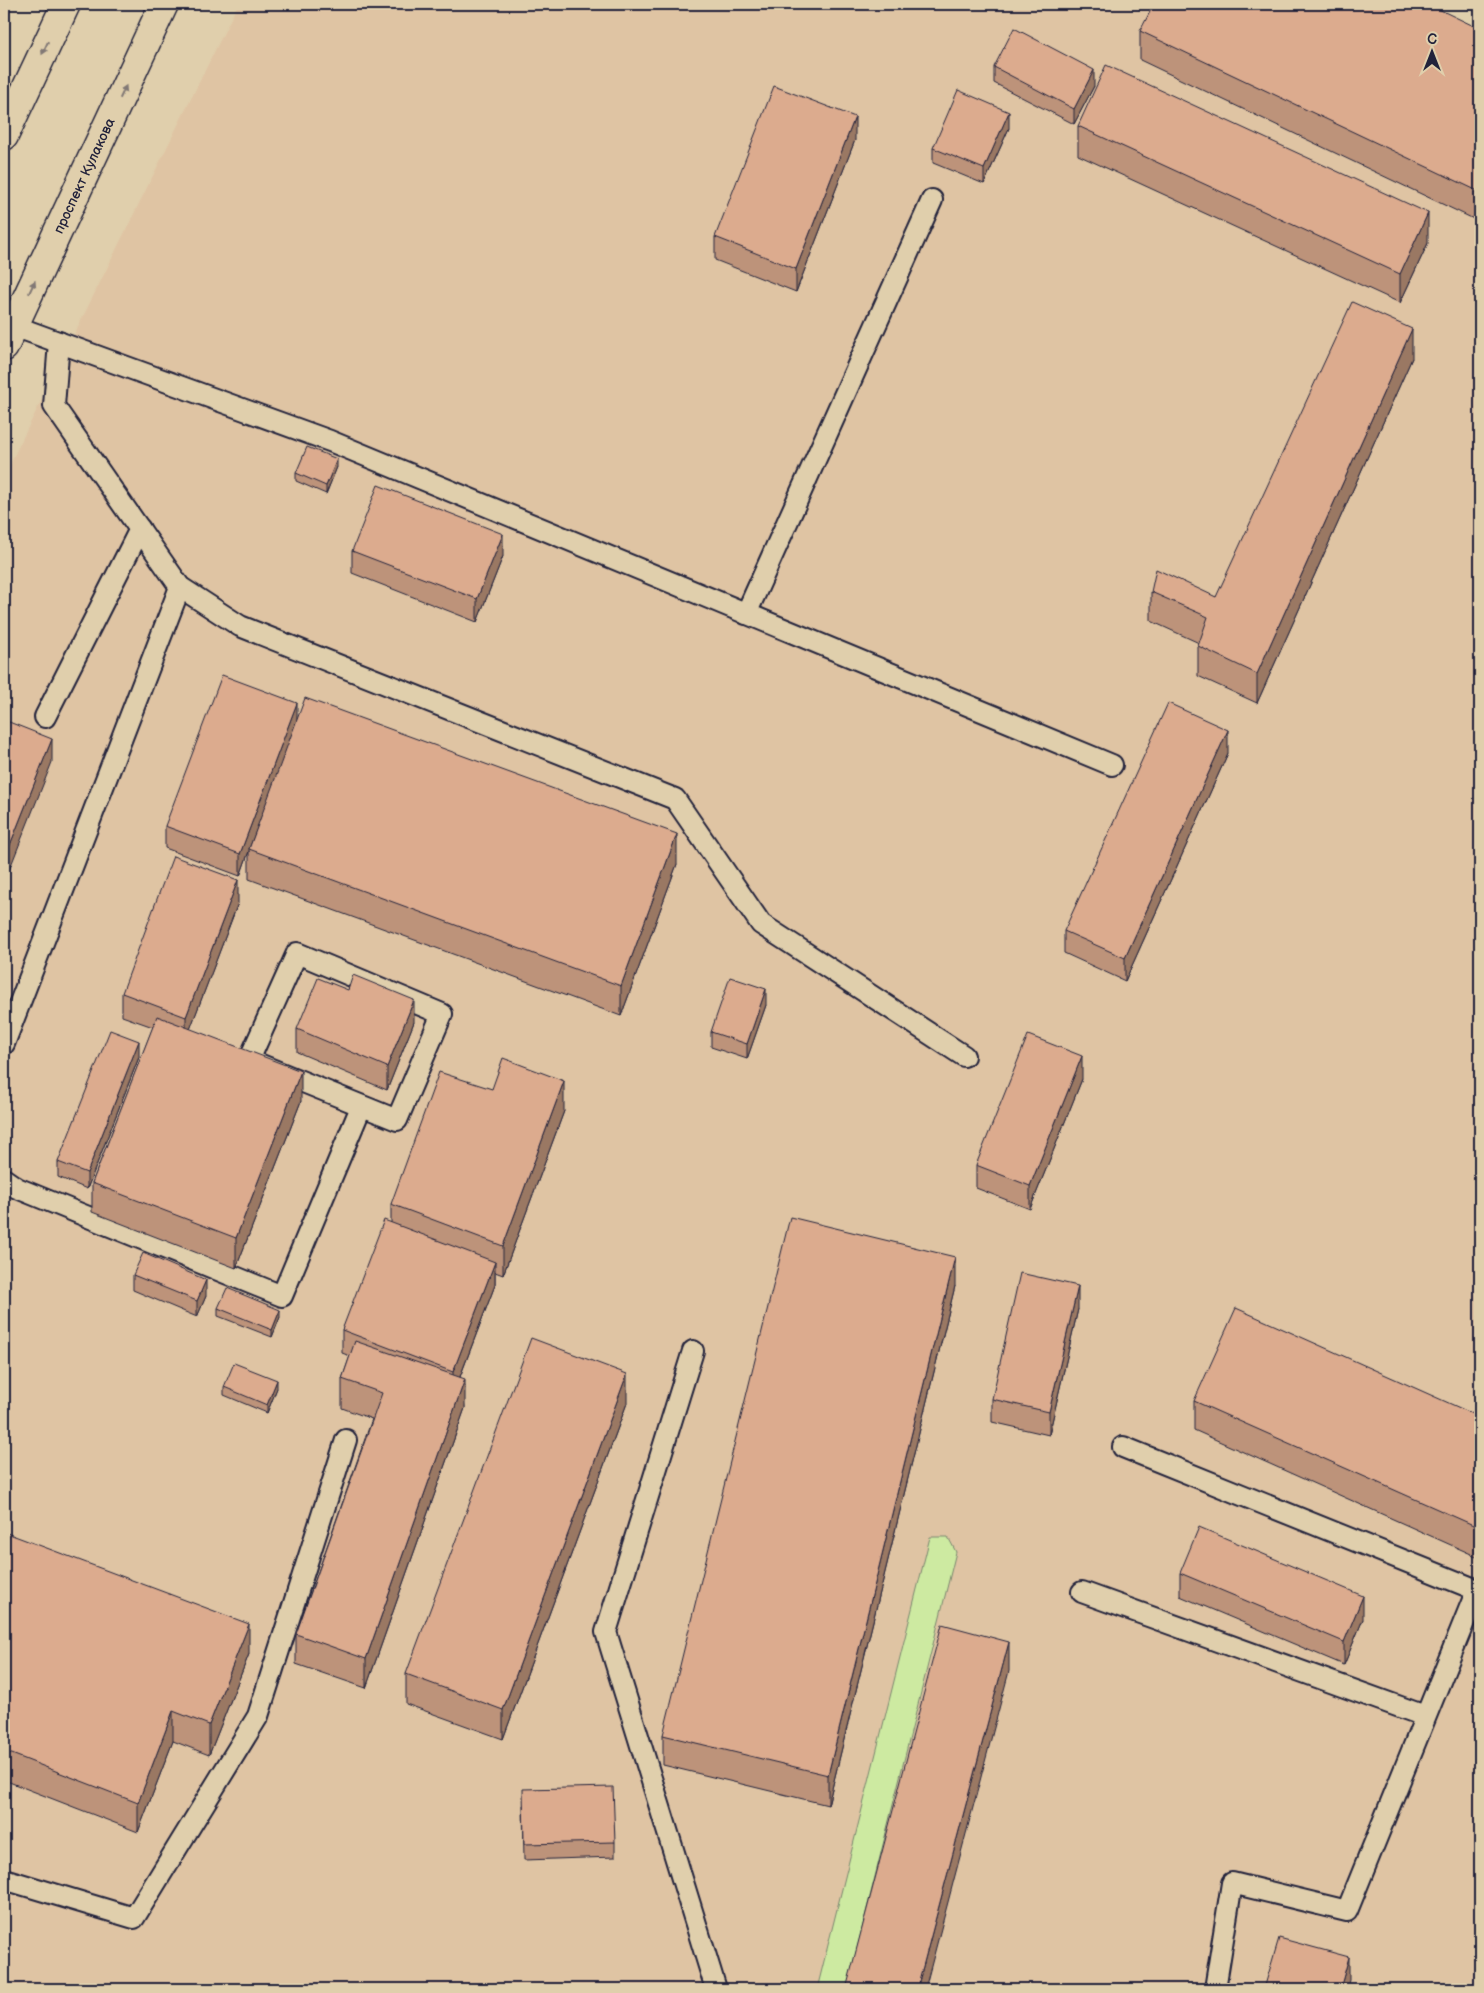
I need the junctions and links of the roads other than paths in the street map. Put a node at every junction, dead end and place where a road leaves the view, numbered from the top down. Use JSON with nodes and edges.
{"nodes":[{"id":1,"x":66,"y":4,"type":"edge"},
{"id":2,"x":164,"y":4,"type":"edge"},
{"id":3,"x":1448,"y":4,"type":"edge"},
{"id":4,"x":1480,"y":19,"type":"edge"},
{"id":5,"x":4,"y":136,"type":"edge"},
{"id":6,"x":932,"y":200,"type":"dead end"},
{"id":7,"x":9,"y":336,"type":"edge"},
{"id":8,"x":59,"y":342,"type":"junction"},
{"id":9,"x":140,"y":529,"type":"junction"},
{"id":10,"x":180,"y":587,"type":"junction"},
{"id":11,"x":746,"y":614,"type":"junction"},
{"id":12,"x":45,"y":717,"type":"dead end"},
{"id":13,"x":1112,"y":766,"type":"dead end"},
{"id":14,"x":4,"y":1044,"type":"edge"},
{"id":15,"x":964,"y":1056,"type":"dead end"},
{"id":16,"x":361,"y":1107,"type":"junction"},
{"id":17,"x":4,"y":1179,"type":"edge"},
{"id":18,"x":694,"y":1351,"type":"dead end"},
{"id":19,"x":346,"y":1440,"type":"dead end"},
{"id":20,"x":1123,"y":1447,"type":"dead end"},
{"id":21,"x":1082,"y":1592,"type":"dead end"},
{"id":22,"x":1426,"y":1716,"type":"junction"},
{"id":23,"x":4,"y":1879,"type":"edge"},
{"id":24,"x":716,"y":1989,"type":"edge"},
{"id":25,"x":1215,"y":1989,"type":"edge"}],
"edges":[{"from":1,"to":5,"type":"main road","one_way":true},
{"from":7,"to":2,"type":"main road","name":"проспект Кулакова","one_way":true},
{"from":3,"to":4,"type":"lane"},
{"from":6,"to":11,"type":"lane"},
{"from":7,"to":8,"type":"lane"},
{"from":8,"to":9,"type":"lane"},
{"from":8,"to":11,"type":"lane"},
{"from":9,"to":10,"type":"lane"},
{"from":9,"to":12,"type":"lane"},
{"from":10,"to":14,"type":"lane"},
{"from":10,"to":15,"type":"lane"},
{"from":11,"to":13,"type":"lane"},
{"from":16,"to":16,"type":"lane"},
{"from":16,"to":17,"type":"lane"},
{"from":18,"to":24,"type":"lane"},
{"from":19,"to":23,"type":"lane"},
{"from":20,"to":22,"type":"lane"},
{"from":21,"to":22,"type":"lane"},
{"from":22,"to":25,"type":"lane"}]}
